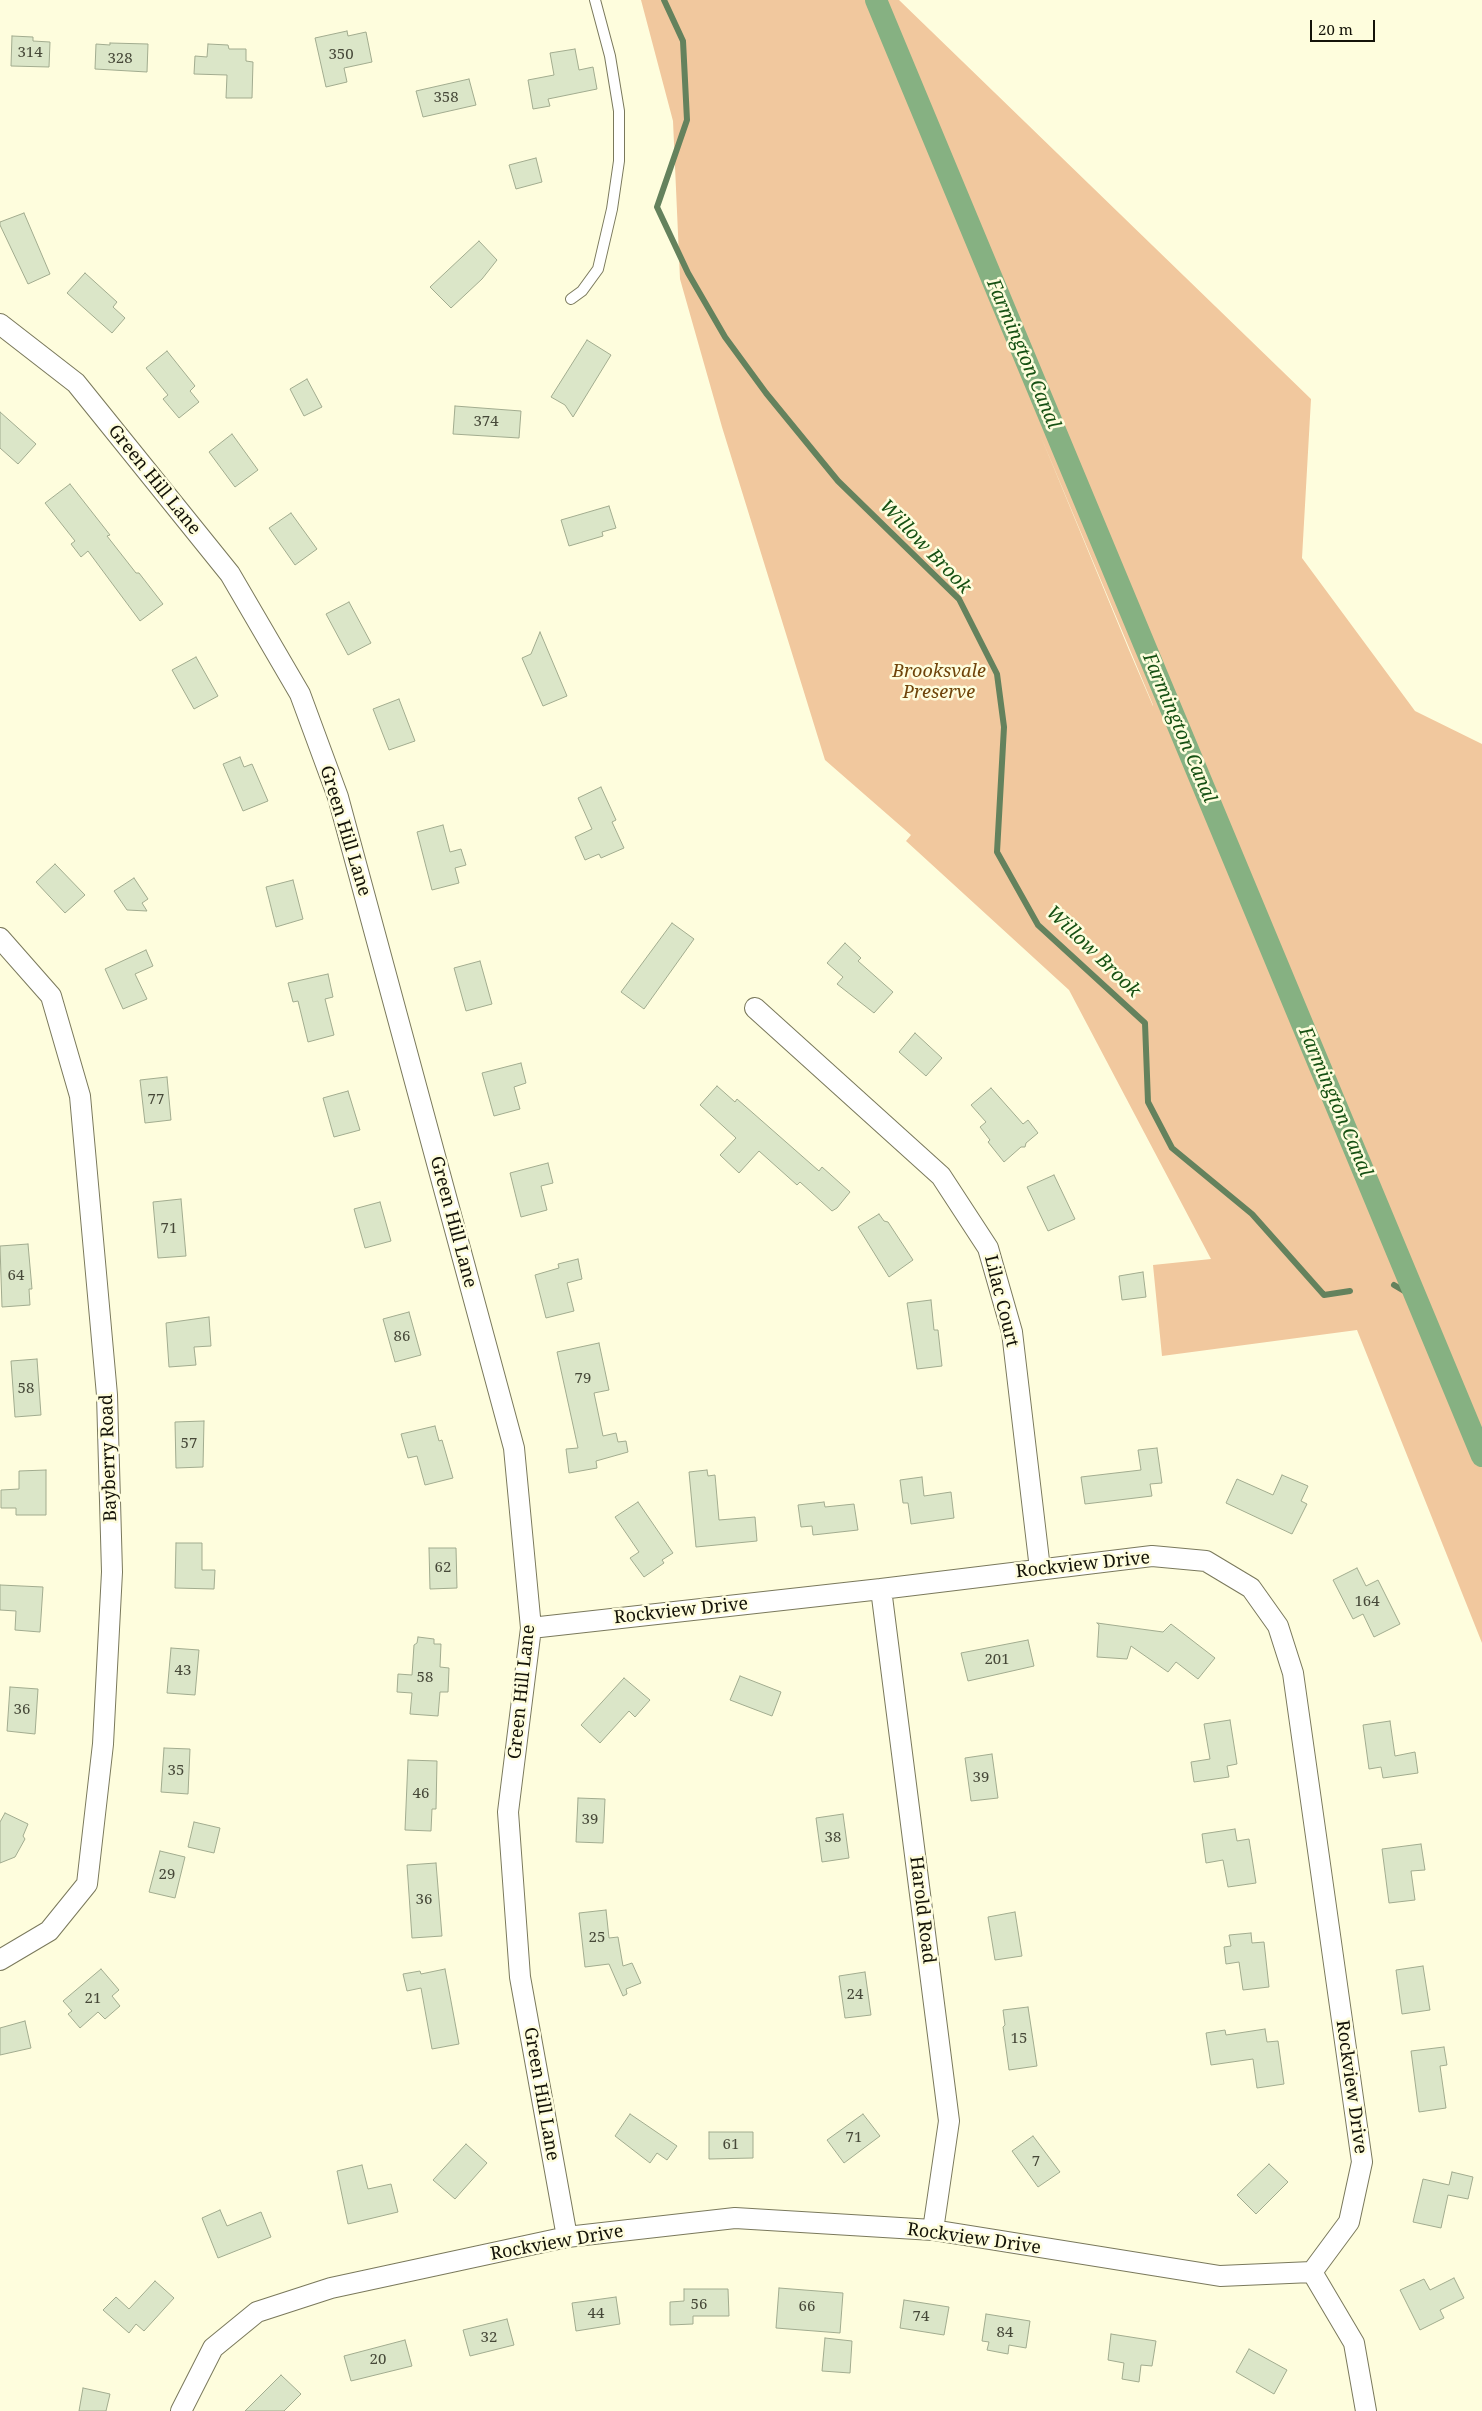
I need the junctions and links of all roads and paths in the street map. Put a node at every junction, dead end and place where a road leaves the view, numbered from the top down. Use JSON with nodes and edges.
{"nodes":[{"id":1,"x":595,"y":0,"type":"edge"},
{"id":2,"x":571,"y":299,"type":"dead end"},
{"id":3,"x":0,"y":324,"type":"edge"},
{"id":4,"x":0,"y":938,"type":"edge"},
{"id":5,"x":755,"y":1008,"type":"dead end"},
{"id":6,"x":1040,"y":1569,"type":"junction"},
{"id":7,"x":881,"y":1589,"type":"junction"},
{"id":8,"x":531,"y":1628,"type":"junction"},
{"id":9,"x":0,"y":1960,"type":"edge"},
{"id":10,"x":933,"y":2230,"type":"junction"},
{"id":11,"x":567,"y":2237,"type":"junction"},
{"id":12,"x":1312,"y":2272,"type":"junction"},
{"id":13,"x":181,"y":2411,"type":"edge"},
{"id":14,"x":1366,"y":2411,"type":"edge"}],
"edges":[{"from":1,"to":2,"type":"lane"},
{"from":3,"to":8,"type":"street","name":"Green Hill Lane"},
{"from":4,"to":9,"type":"street","name":"Bayberry Road"},
{"from":5,"to":6,"type":"street","name":"Lilac Court"},
{"from":6,"to":7,"type":"street","name":"Rockview Drive"},
{"from":6,"to":12,"type":"street","name":"Rockview Drive"},
{"from":7,"to":8,"type":"street","name":"Rockview Drive"},
{"from":7,"to":10,"type":"street","name":"Harold Road"},
{"from":8,"to":11,"type":"street","name":"Green Hill Lane"},
{"from":10,"to":11,"type":"street","name":"Rockview Drive"},
{"from":10,"to":12,"type":"street","name":"Rockview Drive"},
{"from":11,"to":13,"type":"street","name":"Rockview Drive"},
{"from":12,"to":14,"type":"street"}]}
